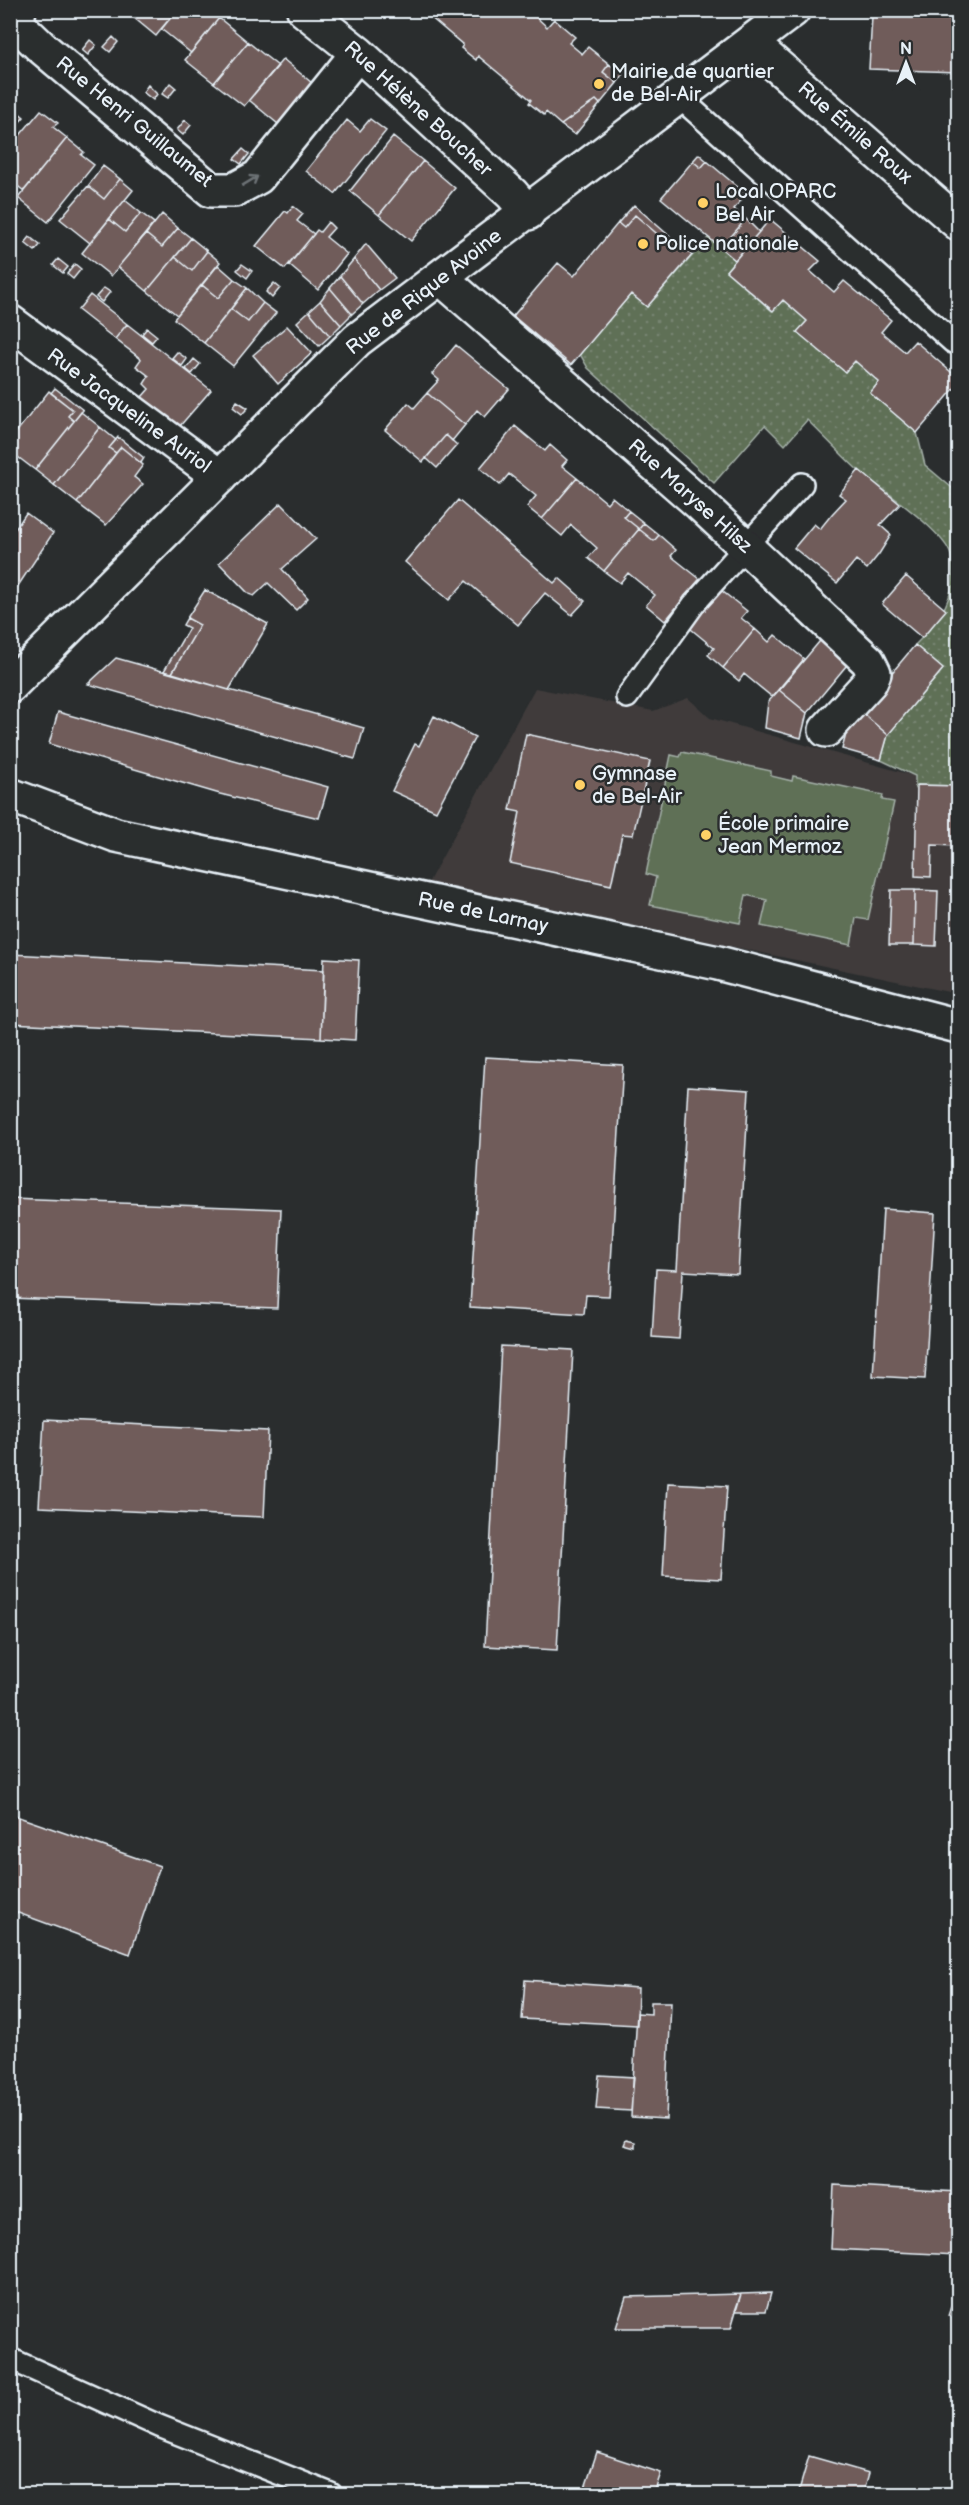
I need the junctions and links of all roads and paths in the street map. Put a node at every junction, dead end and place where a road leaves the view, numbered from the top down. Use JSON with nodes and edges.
{"nodes":[{"id":1,"x":19,"y":10,"type":"edge"},
{"id":2,"x":304,"y":10,"type":"edge"},
{"id":3,"x":793,"y":10,"type":"edge"},
{"id":4,"x":751,"y":44,"type":"junction"},
{"id":5,"x":358,"y":53,"type":"junction"},
{"id":6,"x":680,"y":98,"type":"junction"},
{"id":7,"x":528,"y":213,"type":"junction"},
{"id":8,"x":958,"y":223,"type":"edge"},
{"id":9,"x":441,"y":278,"type":"junction"},
{"id":10,"x":10,"y":322,"type":"edge"},
{"id":11,"x":957,"y":341,"type":"edge"},
{"id":12,"x":219,"y":477,"type":"junction"},
{"id":13,"x":802,"y":484,"type":"dead end"},
{"id":14,"x":746,"y":546,"type":"junction"},
{"id":15,"x":10,"y":687,"type":"edge"},
{"id":16,"x":627,"y":697,"type":"dead end"},
{"id":17,"x":826,"y":730,"type":"dead end"},
{"id":18,"x":10,"y":795,"type":"edge"},
{"id":19,"x":958,"y":1026,"type":"edge"},
{"id":20,"x":10,"y":2359,"type":"edge"},
{"id":21,"x":331,"y":2494,"type":"edge"}],
"edges":[{"from":1,"to":5,"type":"street","name":"Rue Henri Guillaumet","one_way":true},
{"from":2,"to":5,"type":"street","name":"Rue Hélène Boucher"},
{"from":3,"to":4,"type":"street","name":"Rue de Rique Avoine"},
{"from":4,"to":6,"type":"street","name":"Rue de Rique Avoine"},
{"from":4,"to":8,"type":"street","name":"Rue Émile Roux"},
{"from":5,"to":7,"type":"street","name":"Rue Hélène Boucher"},
{"from":6,"to":7,"type":"street","name":"Rue de Rique Avoine"},
{"from":6,"to":11,"type":"lane"},
{"from":7,"to":9,"type":"street","name":"Rue de Rique Avoine"},
{"from":9,"to":12,"type":"street","name":"Rue de Rique Avoine"},
{"from":9,"to":14,"type":"street","name":"Rue Maryse Hilsz"},
{"from":10,"to":12,"type":"street","name":"Rue Jacqueline Auriol"},
{"from":12,"to":15,"type":"street","name":"Rue de Rique Avoine"},
{"from":13,"to":14,"type":"lane"},
{"from":14,"to":16,"type":"lane"},
{"from":14,"to":17,"type":"street","name":"Rue Maryse Hilsz"},
{"from":18,"to":19,"type":"street","name":"Rue de Larnay"},
{"from":20,"to":21,"type":"lane"}]}
